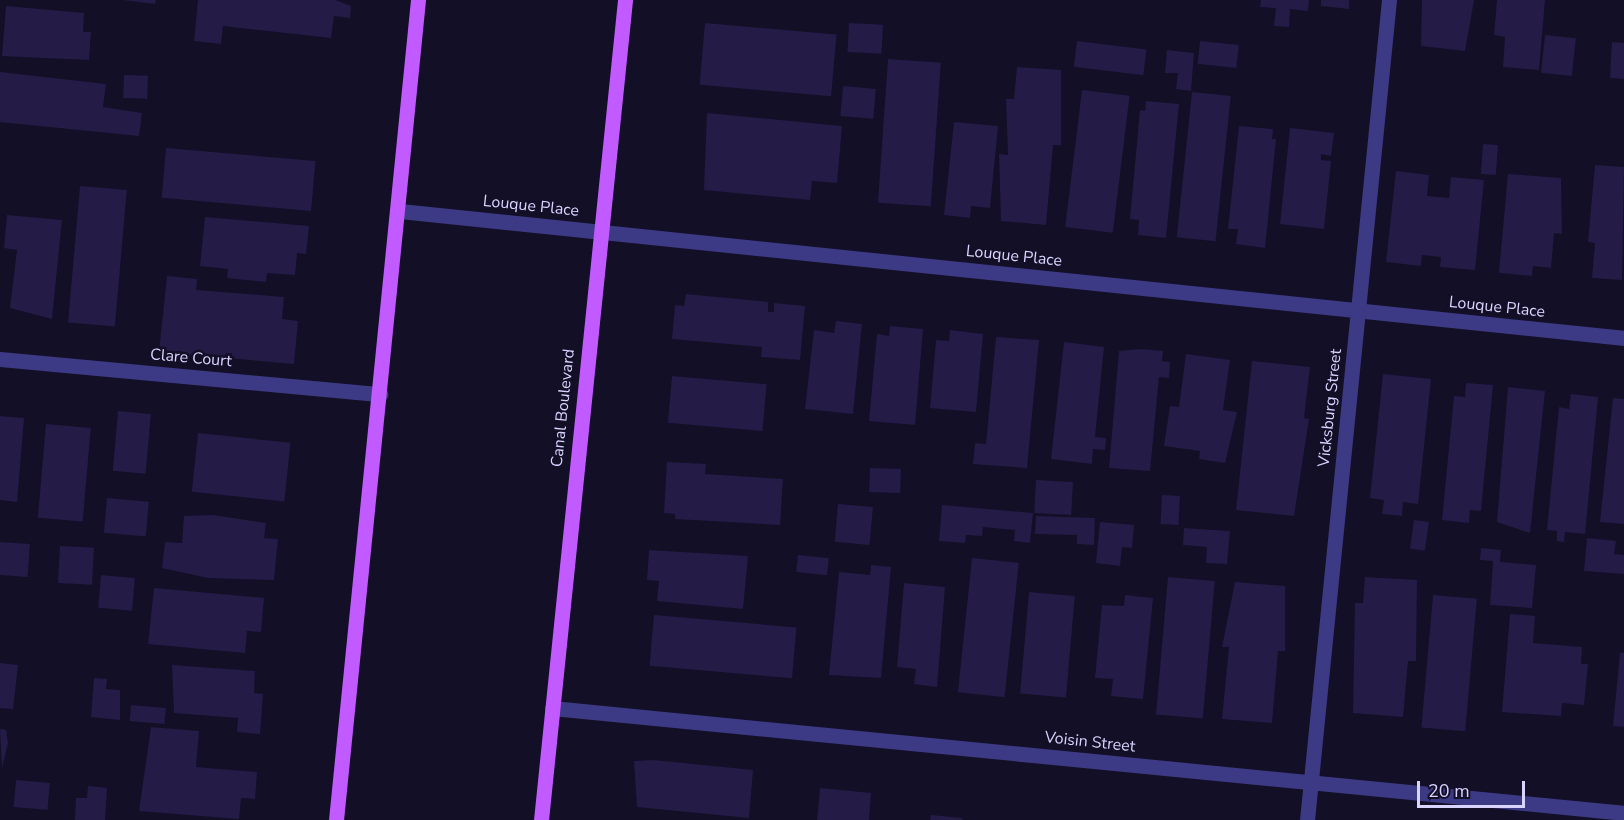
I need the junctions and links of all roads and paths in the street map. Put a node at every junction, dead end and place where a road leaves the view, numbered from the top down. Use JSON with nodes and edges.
{"nodes":[{"id":1,"x":418,"y":0,"type":"edge"},
{"id":2,"x":625,"y":0,"type":"edge"},
{"id":3,"x":1389,"y":0,"type":"edge"},
{"id":4,"x":400,"y":211,"type":"junction"},
{"id":5,"x":598,"y":231,"type":"junction"},
{"id":6,"x":1358,"y":310,"type":"junction"},
{"id":7,"x":1624,"y":338,"type":"edge"},
{"id":8,"x":0,"y":359,"type":"edge"},
{"id":9,"x":380,"y":394,"type":"junction"},
{"id":10,"x":552,"y":708,"type":"junction"},
{"id":11,"x":1311,"y":781,"type":"junction"},
{"id":12,"x":1624,"y":813,"type":"edge"},
{"id":13,"x":336,"y":820,"type":"edge"},
{"id":14,"x":541,"y":820,"type":"edge"},
{"id":15,"x":1307,"y":820,"type":"edge"}],
"edges":[{"from":1,"to":4,"type":"main road"},
{"from":2,"to":5,"type":"main road","name":"Canal Boulevard"},
{"from":3,"to":6,"type":"street","name":"Vicksburg Street"},
{"from":4,"to":5,"type":"street","name":"Louque Place"},
{"from":4,"to":9,"type":"main road"},
{"from":5,"to":6,"type":"street","name":"Louque Place"},
{"from":5,"to":10,"type":"main road","name":"Canal Boulevard"},
{"from":6,"to":7,"type":"street","name":"Louque Place"},
{"from":6,"to":11,"type":"street","name":"Vicksburg Street"},
{"from":8,"to":9,"type":"street","name":"Clare Court"},
{"from":9,"to":13,"type":"main road"},
{"from":10,"to":11,"type":"street","name":"Voisin Street"},
{"from":10,"to":14,"type":"main road","name":"Canal Boulevard"},
{"from":11,"to":12,"type":"street","name":"Voisin Street"},
{"from":11,"to":15,"type":"street","name":"Vicksburg Street"}]}
